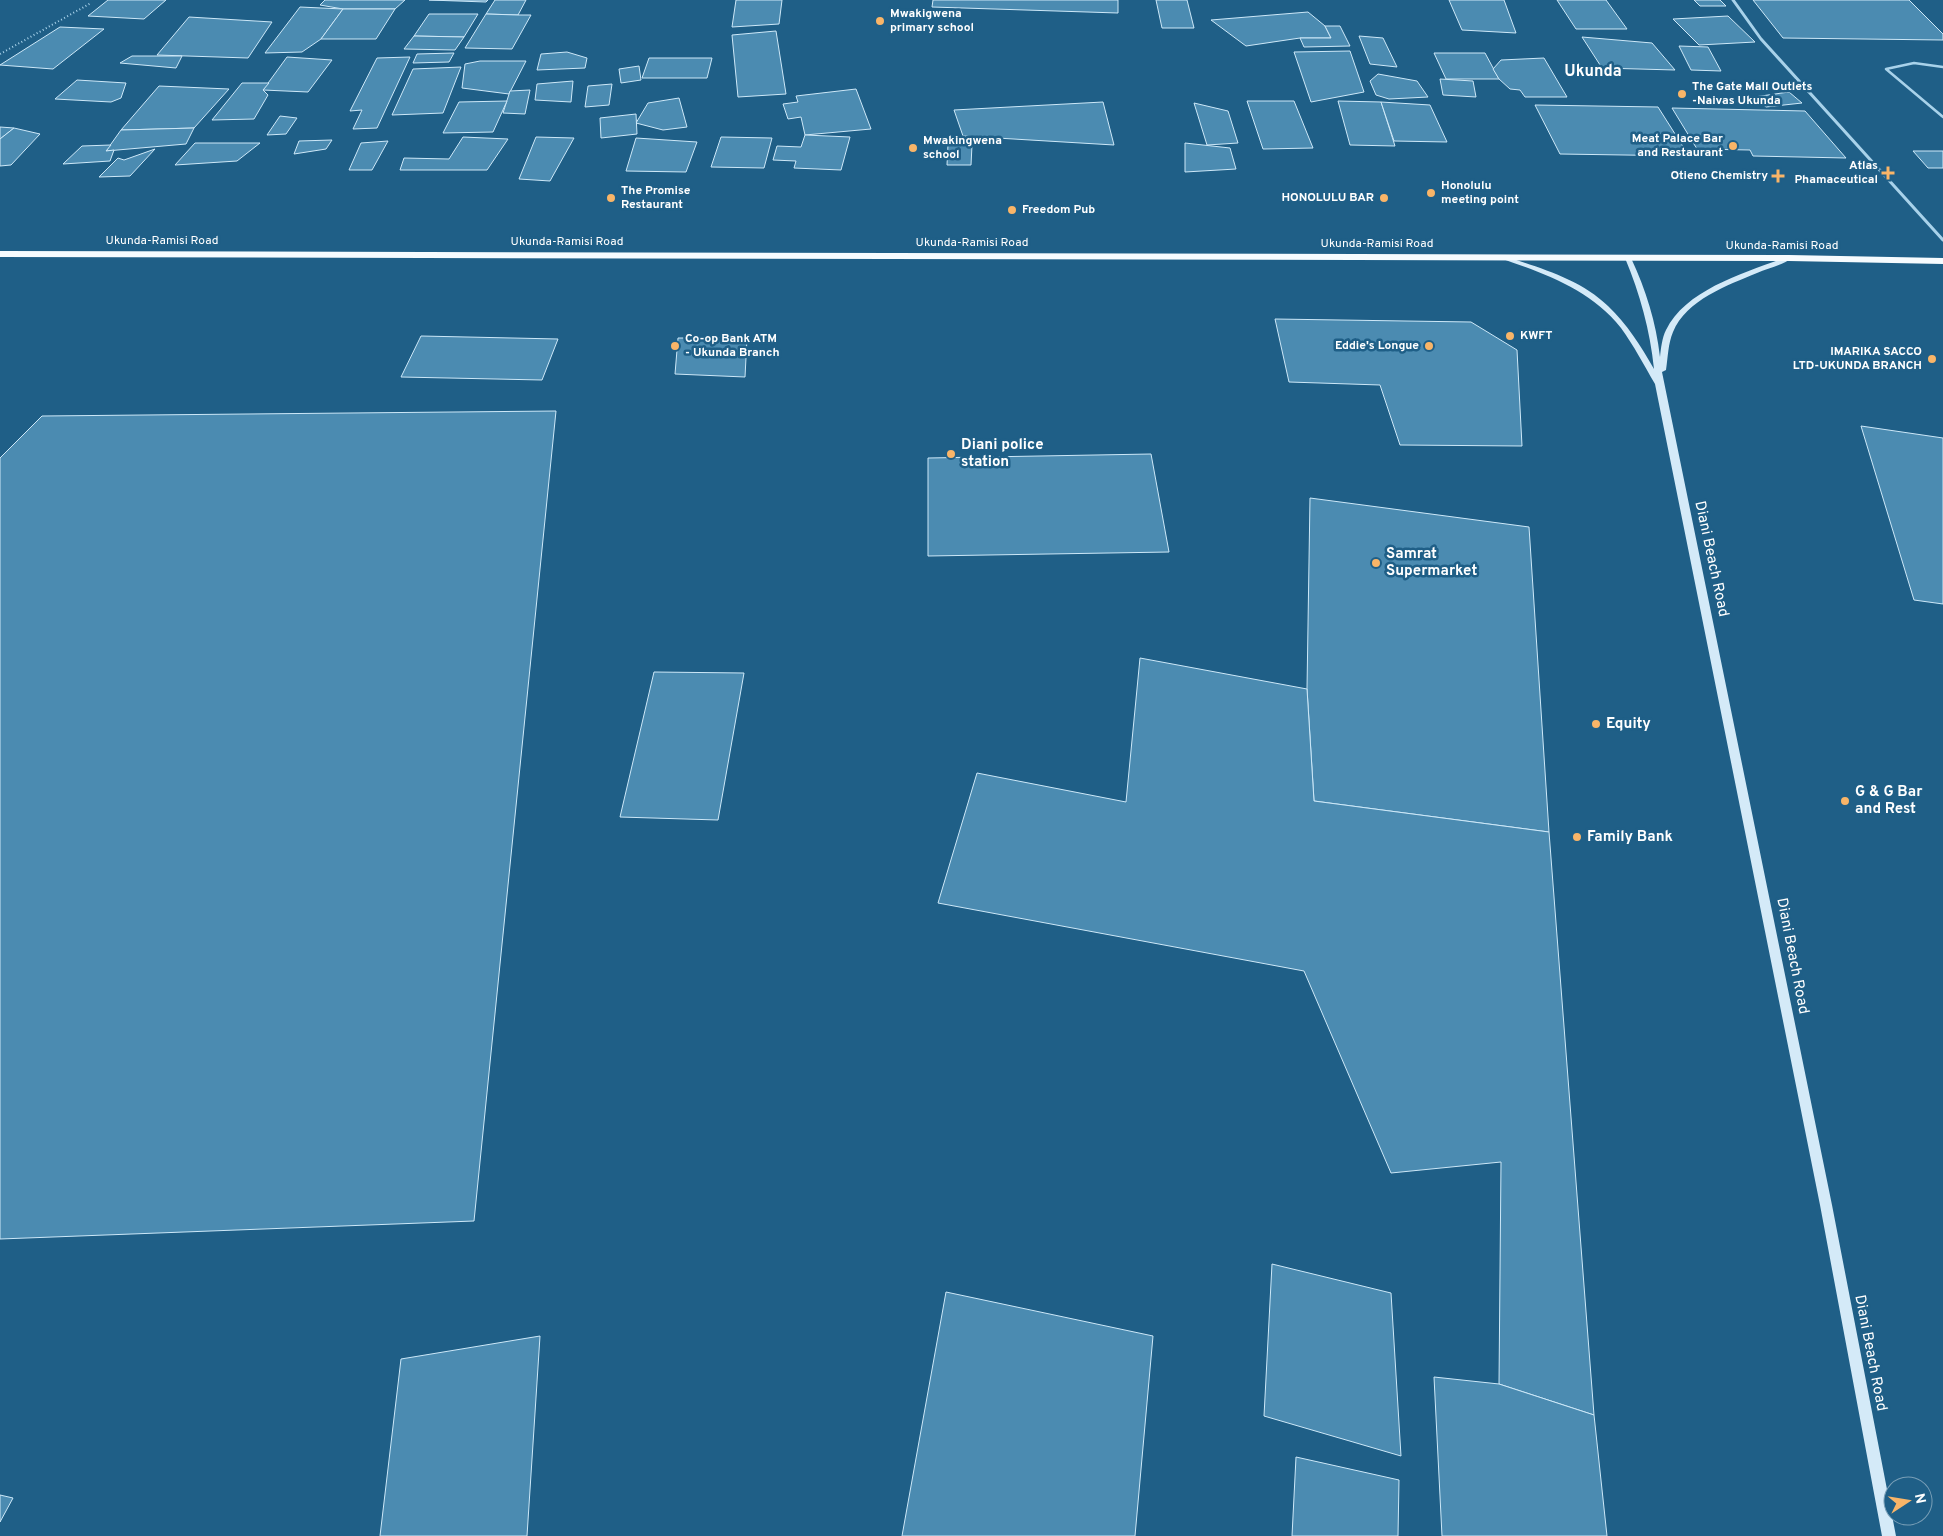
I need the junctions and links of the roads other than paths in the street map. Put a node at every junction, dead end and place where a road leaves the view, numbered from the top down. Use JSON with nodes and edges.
{"nodes":[{"id":1,"x":1733,"y":0,"type":"edge"},
{"id":2,"x":1943,"y":67,"type":"edge"},
{"id":3,"x":1943,"y":117,"type":"edge"},
{"id":4,"x":1943,"y":240,"type":"edge"},
{"id":5,"x":0,"y":254,"type":"edge"},
{"id":6,"x":1502,"y":257,"type":"junction"},
{"id":7,"x":1628,"y":258,"type":"junction"},
{"id":8,"x":1789,"y":258,"type":"junction"},
{"id":9,"x":1943,"y":261,"type":"edge"},
{"id":10,"x":1659,"y":383,"type":"junction"},
{"id":11,"x":1889,"y":1536,"type":"edge"}],
"edges":[{"from":1,"to":4,"type":"street"},
{"from":2,"to":3,"type":"lane"},
{"from":5,"to":6,"type":"highway","name":"Ukunda-Ramisi Road"},
{"from":6,"to":7,"type":"highway","name":"Ukunda-Ramisi Road"},
{"from":6,"to":10,"type":"main road"},
{"from":7,"to":8,"type":"highway","name":"Ukunda-Ramisi Road"},
{"from":7,"to":10,"type":"main road","name":"Diani Beach Road"},
{"from":8,"to":9,"type":"highway","name":"Ukunda-Ramisi Road"},
{"from":8,"to":10,"type":"main road"},
{"from":10,"to":11,"type":"main road","name":"Diani Beach Road"}]}
